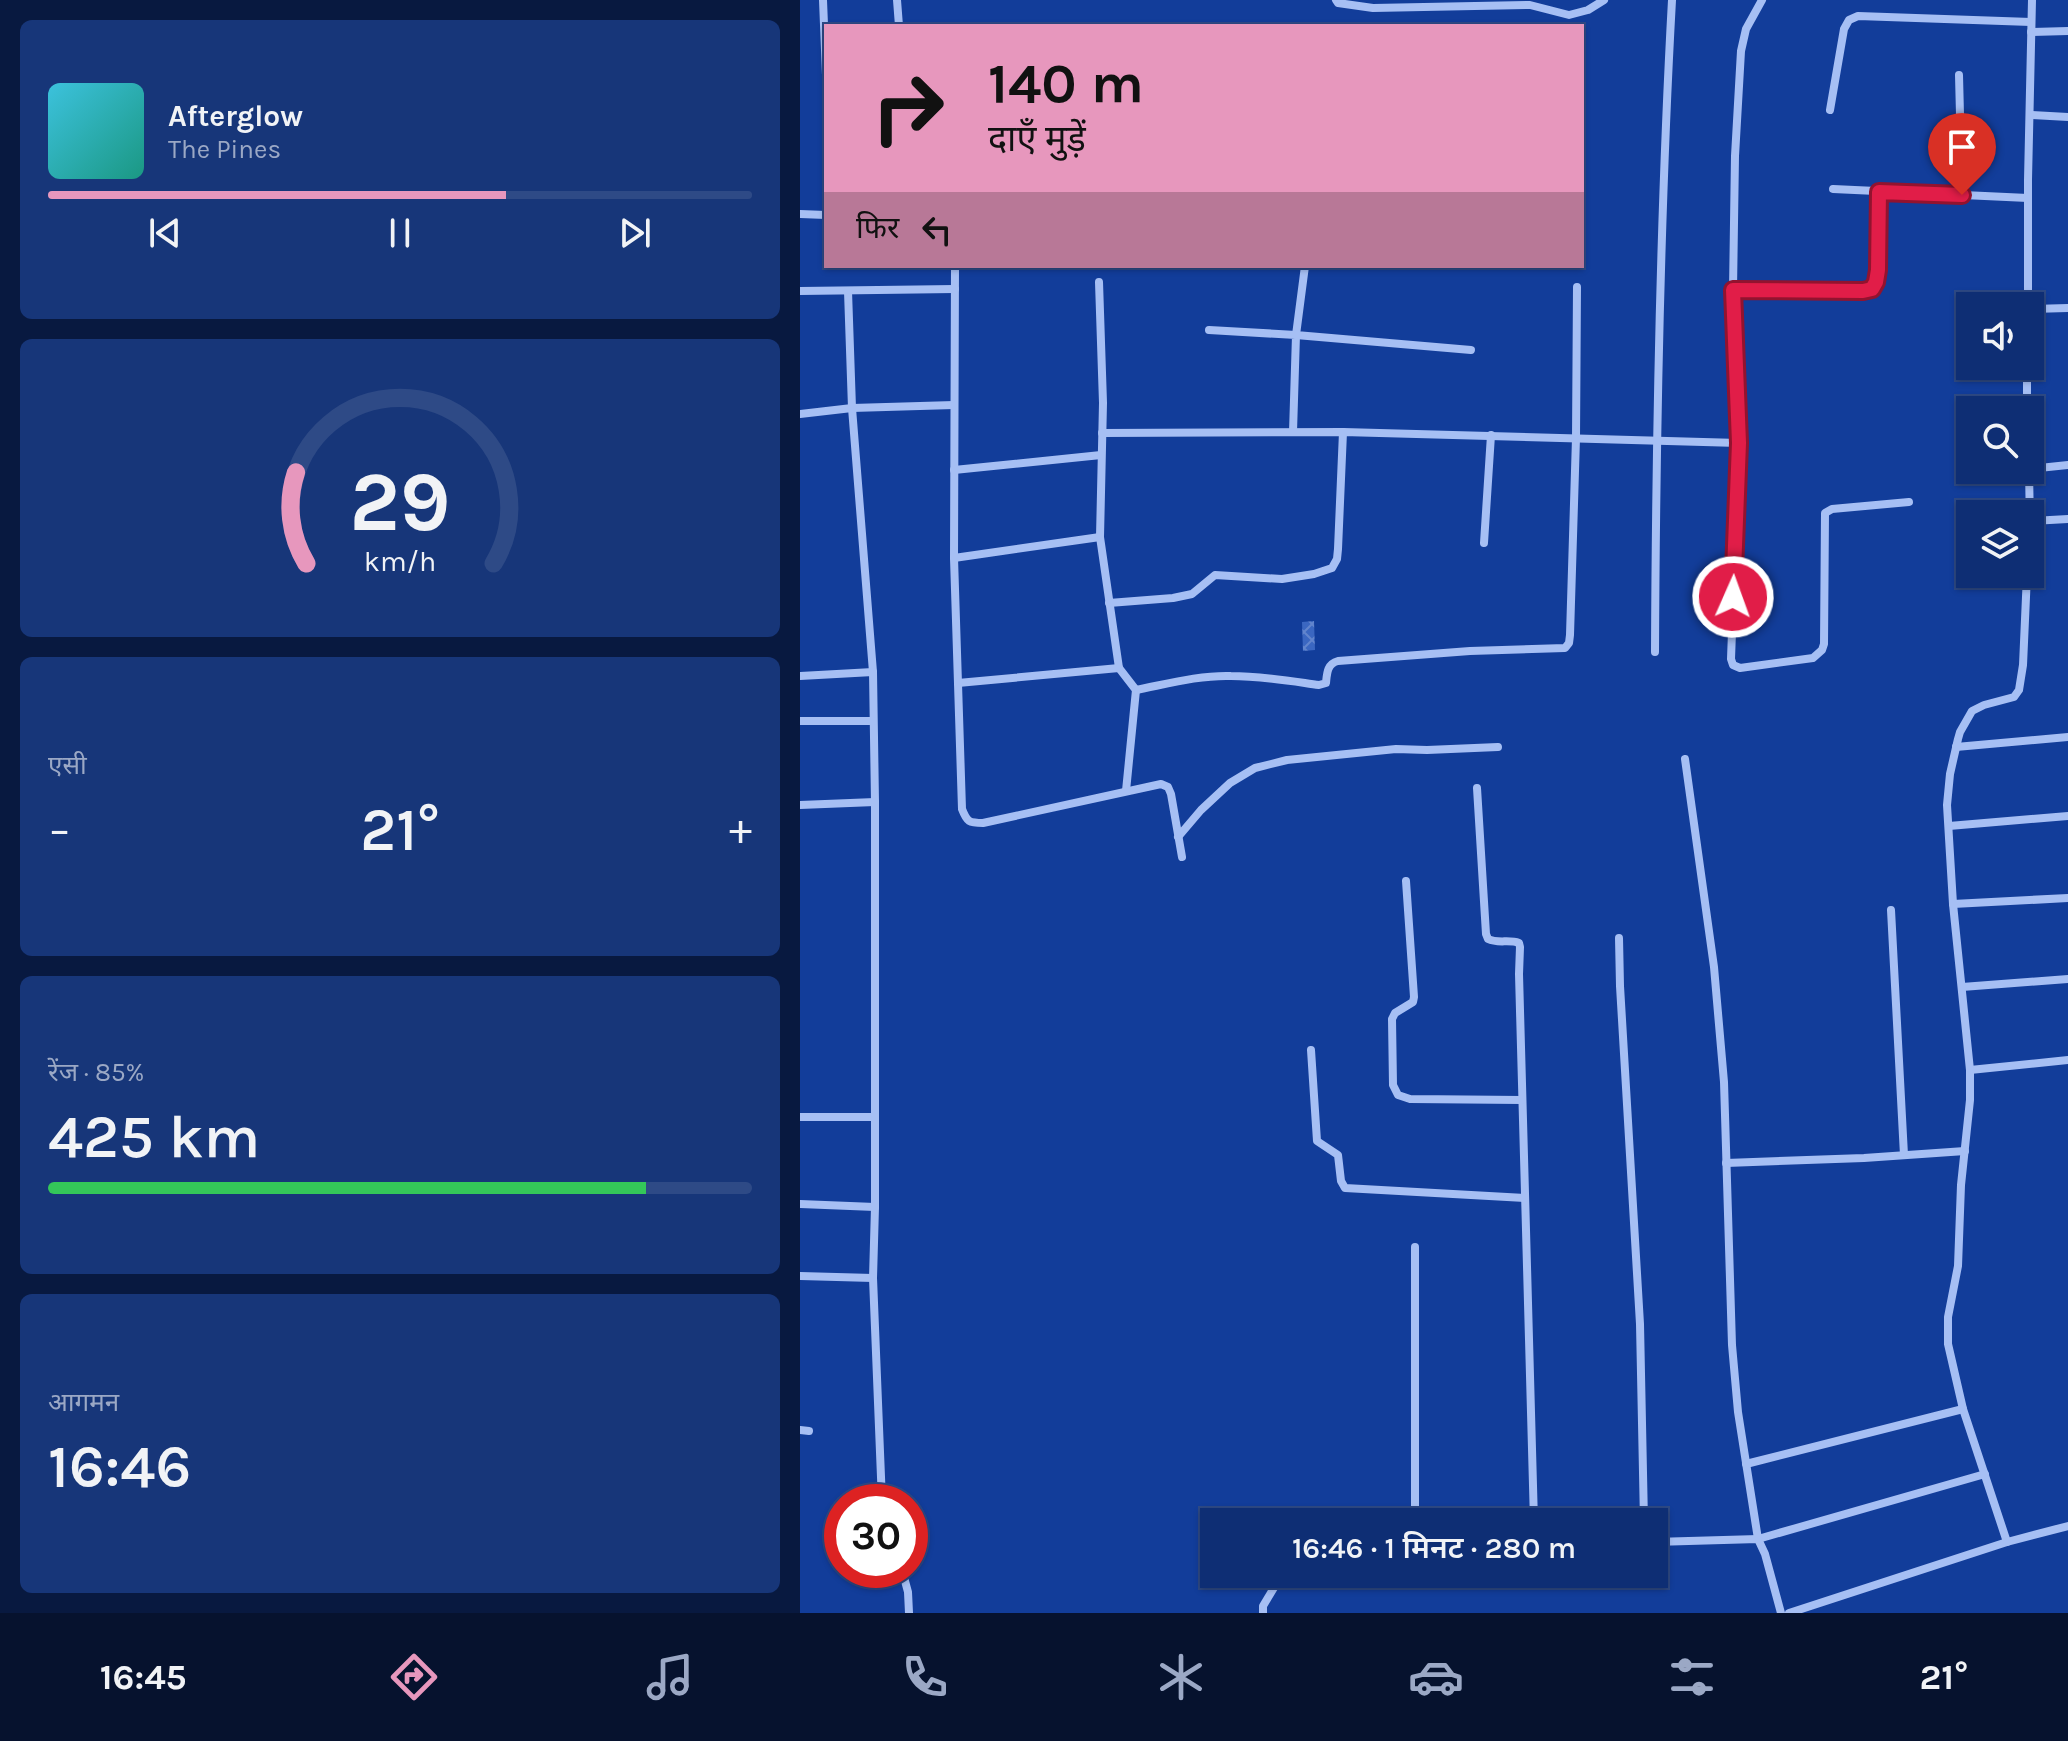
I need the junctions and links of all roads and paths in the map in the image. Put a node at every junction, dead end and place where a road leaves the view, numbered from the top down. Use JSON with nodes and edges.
{"nodes":[{"id":1,"x":823,"y":0,"type":"edge"},
{"id":2,"x":897,"y":0,"type":"edge"},
{"id":3,"x":1336,"y":0,"type":"edge"},
{"id":4,"x":1604,"y":0,"type":"edge"},
{"id":5,"x":1672,"y":0,"type":"edge"},
{"id":6,"x":1762,"y":0,"type":"edge"},
{"id":7,"x":2032,"y":0,"type":"edge"},
{"id":8,"x":899,"y":24,"type":"edge"},
{"id":9,"x":824,"y":25,"type":"edge"},
{"id":10,"x":2031,"y":27,"type":"junction"},
{"id":11,"x":2068,"y":31,"type":"edge"},
{"id":12,"x":1959,"y":75,"type":"dead end"},
{"id":13,"x":1830,"y":110,"type":"dead end"},
{"id":14,"x":2030,"y":115,"type":"junction"},
{"id":15,"x":2068,"y":117,"type":"edge"},
{"id":16,"x":1833,"y":189,"type":"dead end"},
{"id":17,"x":1879,"y":192,"type":"junction"},
{"id":18,"x":1962,"y":195,"type":"junction"},
{"id":19,"x":2028,"y":198,"type":"junction"},
{"id":20,"x":800,"y":214,"type":"edge"},
{"id":21,"x":824,"y":215,"type":"edge"},
{"id":22,"x":955,"y":268,"type":"edge"},
{"id":23,"x":1305,"y":268,"type":"edge"},
{"id":24,"x":1099,"y":282,"type":"dead end"},
{"id":25,"x":1577,"y":287,"type":"dead end"},
{"id":26,"x":955,"y":289,"type":"junction"},
{"id":27,"x":1733,"y":290,"type":"junction"},
{"id":28,"x":800,"y":291,"type":"edge"},
{"id":29,"x":848,"y":291,"type":"junction"},
{"id":30,"x":2029,"y":292,"type":"edge"},
{"id":31,"x":2044,"y":307,"type":"edge"},
{"id":32,"x":2068,"y":308,"type":"edge"},
{"id":33,"x":1209,"y":330,"type":"dead end"},
{"id":34,"x":1296,"y":335,"type":"junction"},
{"id":35,"x":1471,"y":350,"type":"dead end"},
{"id":36,"x":954,"y":405,"type":"junction"},
{"id":37,"x":852,"y":408,"type":"junction"},
{"id":38,"x":800,"y":414,"type":"edge"},
{"id":39,"x":1293,"y":432,"type":"junction"},
{"id":40,"x":1343,"y":432,"type":"junction"},
{"id":41,"x":1102,"y":433,"type":"junction"},
{"id":42,"x":1491,"y":435,"type":"junction"},
{"id":43,"x":1576,"y":438,"type":"junction"},
{"id":44,"x":1656,"y":440,"type":"junction"},
{"id":45,"x":1739,"y":443,"type":"junction"},
{"id":46,"x":1101,"y":455,"type":"junction"},
{"id":47,"x":2068,"y":465,"type":"edge"},
{"id":48,"x":2044,"y":467,"type":"edge"},
{"id":49,"x":954,"y":470,"type":"junction"},
{"id":50,"x":1909,"y":502,"type":"dead end"},
{"id":51,"x":2068,"y":519,"type":"edge"},
{"id":52,"x":2044,"y":522,"type":"edge"},
{"id":53,"x":1100,"y":537,"type":"junction"},
{"id":54,"x":1484,"y":543,"type":"dead end"},
{"id":55,"x":954,"y":558,"type":"junction"},
{"id":56,"x":2026,"y":588,"type":"edge"},
{"id":57,"x":1109,"y":603,"type":"junction"},
{"id":58,"x":1655,"y":652,"type":"dead end"},
{"id":59,"x":1119,"y":668,"type":"junction"},
{"id":60,"x":873,"y":672,"type":"junction"},
{"id":61,"x":800,"y":676,"type":"edge"},
{"id":62,"x":958,"y":683,"type":"junction"},
{"id":63,"x":1136,"y":690,"type":"junction"},
{"id":64,"x":800,"y":721,"type":"edge"},
{"id":65,"x":873,"y":721,"type":"junction"},
{"id":66,"x":2068,"y":737,"type":"edge"},
{"id":67,"x":1498,"y":747,"type":"dead end"},
{"id":68,"x":1956,"y":747,"type":"junction"},
{"id":69,"x":1685,"y":759,"type":"dead end"},
{"id":70,"x":1477,"y":788,"type":"dead end"},
{"id":71,"x":1126,"y":791,"type":"junction"},
{"id":72,"x":875,"y":802,"type":"junction"},
{"id":73,"x":800,"y":805,"type":"edge"},
{"id":74,"x":2068,"y":816,"type":"edge"},
{"id":75,"x":1949,"y":826,"type":"junction"},
{"id":76,"x":1178,"y":837,"type":"junction"},
{"id":77,"x":1182,"y":857,"type":"dead end"},
{"id":78,"x":1406,"y":881,"type":"dead end"},
{"id":79,"x":2068,"y":898,"type":"edge"},
{"id":80,"x":1953,"y":904,"type":"junction"},
{"id":81,"x":1891,"y":910,"type":"dead end"},
{"id":82,"x":1619,"y":938,"type":"dead end"},
{"id":83,"x":2068,"y":979,"type":"edge"},
{"id":84,"x":1962,"y":987,"type":"junction"},
{"id":85,"x":1311,"y":1050,"type":"dead end"},
{"id":86,"x":2068,"y":1060,"type":"edge"},
{"id":87,"x":1970,"y":1070,"type":"junction"},
{"id":88,"x":1522,"y":1100,"type":"junction"},
{"id":89,"x":800,"y":1117,"type":"edge"},
{"id":90,"x":874,"y":1117,"type":"junction"},
{"id":91,"x":1965,"y":1151,"type":"junction"},
{"id":92,"x":1904,"y":1155,"type":"junction"},
{"id":93,"x":1726,"y":1163,"type":"junction"},
{"id":94,"x":1525,"y":1198,"type":"junction"},
{"id":95,"x":800,"y":1204,"type":"edge"},
{"id":96,"x":875,"y":1207,"type":"junction"},
{"id":97,"x":1415,"y":1247,"type":"dead end"},
{"id":98,"x":800,"y":1276,"type":"edge"},
{"id":99,"x":873,"y":1278,"type":"junction"},
{"id":100,"x":1963,"y":1409,"type":"junction"},
{"id":101,"x":1746,"y":1464,"type":"junction"},
{"id":102,"x":1985,"y":1474,"type":"junction"},
{"id":103,"x":881,"y":1484,"type":"edge"},
{"id":104,"x":1415,"y":1508,"type":"edge"},
{"id":105,"x":1534,"y":1508,"type":"edge"},
{"id":106,"x":1644,"y":1508,"type":"edge"},
{"id":107,"x":2068,"y":1526,"type":"edge"},
{"id":108,"x":1758,"y":1539,"type":"junction"},
{"id":109,"x":1668,"y":1542,"type":"edge"},
{"id":110,"x":2007,"y":1542,"type":"junction"},
{"id":111,"x":907,"y":1588,"type":"edge"},
{"id":112,"x":1274,"y":1588,"type":"edge"},
{"id":113,"x":909,"y":1613,"type":"edge"},
{"id":114,"x":1263,"y":1613,"type":"edge"},
{"id":115,"x":1781,"y":1613,"type":"edge"},
{"id":116,"x":1789,"y":1613,"type":"edge"}],
"edges":[{"from":1,"to":9,"type":"street"},
{"from":2,"to":8,"type":"street"},
{"from":3,"to":4,"type":"street"},
{"from":5,"to":44,"type":"street"},
{"from":6,"to":27,"type":"street"},
{"from":7,"to":10,"type":"street"},
{"from":10,"to":11,"type":"street"},
{"from":10,"to":13,"type":"street"},
{"from":10,"to":14,"type":"street"},
{"from":12,"to":18,"type":"street"},
{"from":14,"to":15,"type":"street"},
{"from":14,"to":19,"type":"street"},
{"from":16,"to":17,"type":"street"},
{"from":17,"to":18,"type":"street"},
{"from":17,"to":27,"type":"street"},
{"from":18,"to":19,"type":"street"},
{"from":19,"to":30,"type":"street"},
{"from":20,"to":21,"type":"street"},
{"from":22,"to":26,"type":"street"},
{"from":23,"to":34,"type":"street"},
{"from":24,"to":41,"type":"street"},
{"from":25,"to":43,"type":"street"},
{"from":26,"to":29,"type":"street"},
{"from":26,"to":36,"type":"street"},
{"from":27,"to":45,"type":"street"},
{"from":28,"to":29,"type":"street"},
{"from":29,"to":37,"type":"street"},
{"from":31,"to":32,"type":"street"},
{"from":33,"to":34,"type":"street"},
{"from":34,"to":35,"type":"street"},
{"from":34,"to":39,"type":"street"},
{"from":36,"to":37,"type":"street"},
{"from":36,"to":49,"type":"street"},
{"from":37,"to":38,"type":"street"},
{"from":37,"to":60,"type":"street"},
{"from":39,"to":40,"type":"street"},
{"from":39,"to":41,"type":"street"},
{"from":40,"to":42,"type":"street"},
{"from":40,"to":57,"type":"street"},
{"from":41,"to":46,"type":"street"},
{"from":42,"to":43,"type":"street"},
{"from":42,"to":54,"type":"street"},
{"from":43,"to":44,"type":"street"},
{"from":43,"to":63,"type":"street"},
{"from":44,"to":45,"type":"street"},
{"from":44,"to":58,"type":"street"},
{"from":45,"to":50,"type":"street"},
{"from":46,"to":49,"type":"street"},
{"from":46,"to":53,"type":"street"},
{"from":47,"to":48,"type":"street"},
{"from":49,"to":55,"type":"street"},
{"from":51,"to":52,"type":"street"},
{"from":53,"to":55,"type":"street"},
{"from":53,"to":57,"type":"street"},
{"from":55,"to":62,"type":"street"},
{"from":56,"to":68,"type":"street"},
{"from":57,"to":59,"type":"street"},
{"from":59,"to":62,"type":"street"},
{"from":59,"to":63,"type":"street"},
{"from":60,"to":61,"type":"street"},
{"from":60,"to":65,"type":"street"},
{"from":62,"to":71,"type":"street"},
{"from":63,"to":71,"type":"street"},
{"from":64,"to":65,"type":"street"},
{"from":65,"to":72,"type":"street"},
{"from":66,"to":68,"type":"street"},
{"from":67,"to":76,"type":"street"},
{"from":68,"to":75,"type":"street"},
{"from":69,"to":93,"type":"street"},
{"from":70,"to":88,"type":"street"},
{"from":71,"to":76,"type":"street"},
{"from":72,"to":73,"type":"street"},
{"from":72,"to":90,"type":"street"},
{"from":74,"to":75,"type":"street"},
{"from":75,"to":80,"type":"street"},
{"from":76,"to":77,"type":"street"},
{"from":78,"to":88,"type":"street"},
{"from":79,"to":80,"type":"street"},
{"from":80,"to":84,"type":"street"},
{"from":81,"to":92,"type":"street"},
{"from":82,"to":106,"type":"street"},
{"from":83,"to":84,"type":"street"},
{"from":84,"to":87,"type":"street"},
{"from":85,"to":94,"type":"street"},
{"from":86,"to":87,"type":"street"},
{"from":87,"to":91,"type":"street"},
{"from":88,"to":94,"type":"street"},
{"from":89,"to":90,"type":"street"},
{"from":90,"to":96,"type":"street"},
{"from":91,"to":92,"type":"street"},
{"from":91,"to":100,"type":"street"},
{"from":92,"to":93,"type":"street"},
{"from":93,"to":101,"type":"street"},
{"from":94,"to":105,"type":"street"},
{"from":95,"to":96,"type":"street"},
{"from":96,"to":99,"type":"street"},
{"from":97,"to":104,"type":"street"},
{"from":98,"to":99,"type":"street"},
{"from":99,"to":103,"type":"street"},
{"from":100,"to":101,"type":"street"},
{"from":100,"to":102,"type":"street"},
{"from":101,"to":108,"type":"street"},
{"from":102,"to":108,"type":"street"},
{"from":102,"to":110,"type":"street"},
{"from":107,"to":110,"type":"street"},
{"from":108,"to":109,"type":"street"},
{"from":108,"to":115,"type":"street"},
{"from":110,"to":116,"type":"street"},
{"from":111,"to":113,"type":"street"},
{"from":112,"to":114,"type":"street"}]}
